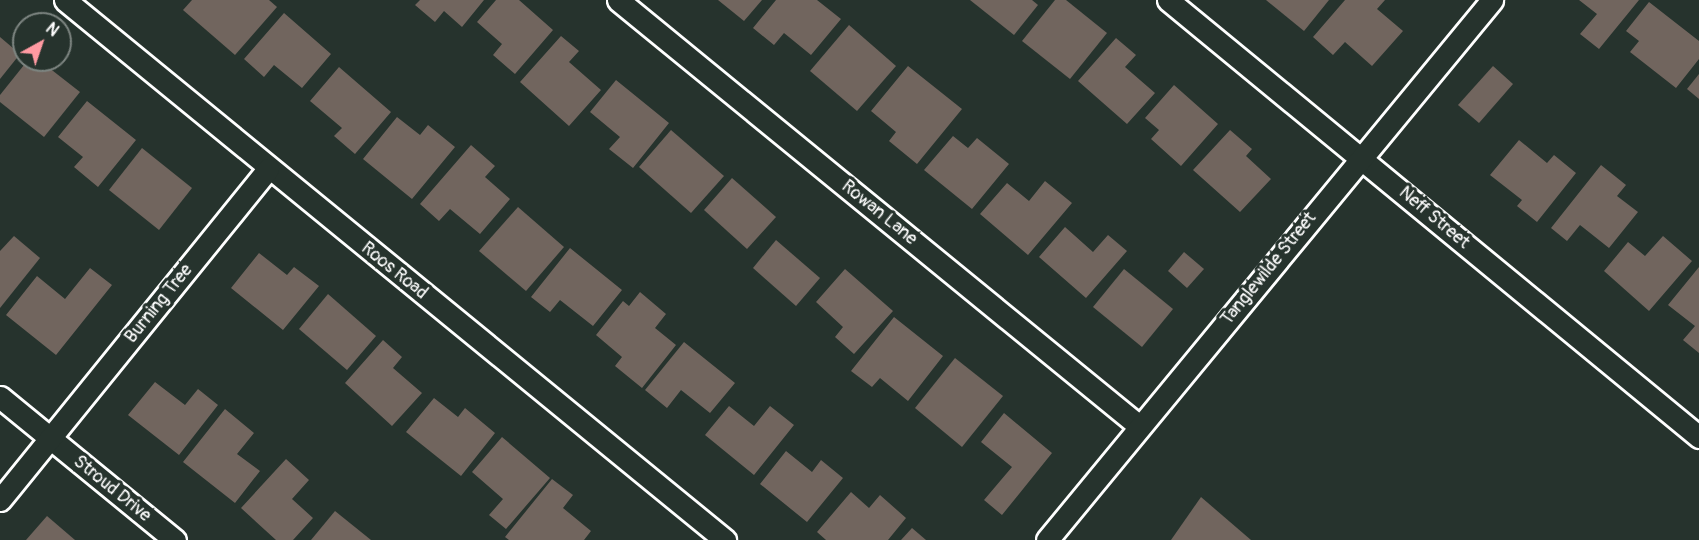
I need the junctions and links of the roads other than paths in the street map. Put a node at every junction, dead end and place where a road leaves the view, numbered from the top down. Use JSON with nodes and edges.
{"nodes":[{"id":1,"x":65,"y":0,"type":"edge"},
{"id":2,"x":618,"y":0,"type":"edge"},
{"id":3,"x":1168,"y":0,"type":"edge"},
{"id":4,"x":1492,"y":0,"type":"edge"},
{"id":5,"x":1360,"y":158,"type":"junction"},
{"id":6,"x":268,"y":169,"type":"junction"},
{"id":7,"x":0,"y":397,"type":"edge"},
{"id":8,"x":1139,"y":426,"type":"junction"},
{"id":9,"x":1699,"y":437,"type":"edge"},
{"id":10,"x":50,"y":439,"type":"junction"},
{"id":11,"x":0,"y":500,"type":"edge"},
{"id":12,"x":174,"y":540,"type":"edge"},
{"id":13,"x":725,"y":540,"type":"edge"},
{"id":14,"x":1047,"y":540,"type":"edge"}],
"edges":[{"from":1,"to":6,"type":"street","name":"Roos Road"},
{"from":2,"to":8,"type":"street","name":"Rowan Lane"},
{"from":3,"to":5,"type":"street","name":"Neff Street"},
{"from":4,"to":5,"type":"street","name":"Tanglewilde Street"},
{"from":5,"to":8,"type":"street","name":"Tanglewilde Street"},
{"from":5,"to":9,"type":"street","name":"Neff Street"},
{"from":6,"to":10,"type":"street","name":"Burning Tree"},
{"from":6,"to":13,"type":"street","name":"Roos Road"},
{"from":7,"to":10,"type":"street","name":"Stroud Drive"},
{"from":8,"to":14,"type":"street","name":"Tanglewilde Street"},
{"from":10,"to":11,"type":"street","name":"Burning Tree"},
{"from":10,"to":12,"type":"street","name":"Stroud Drive"}]}
